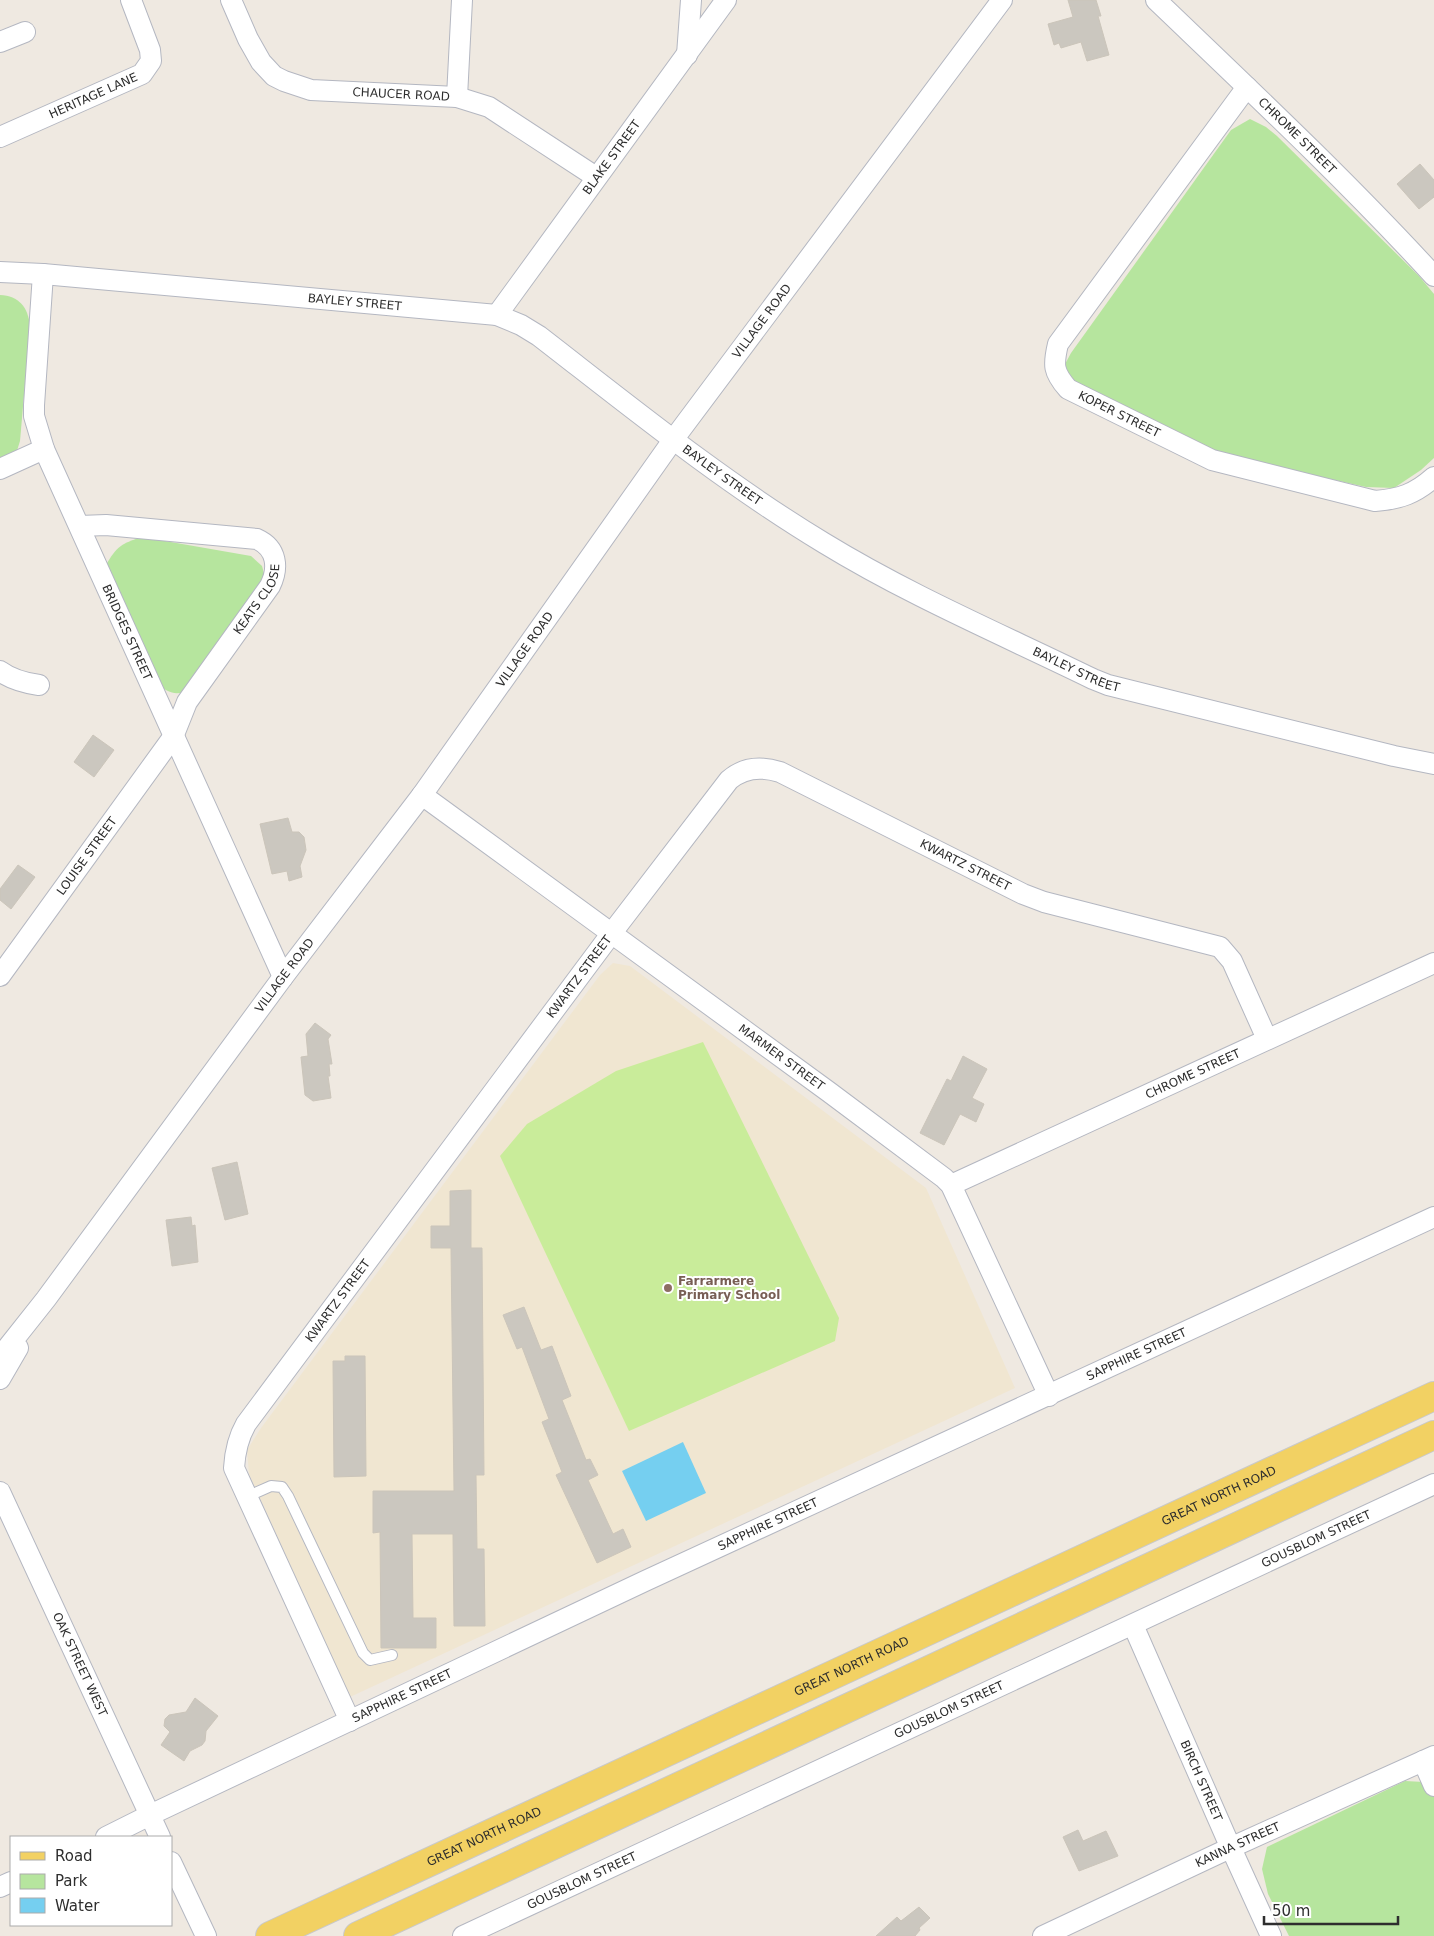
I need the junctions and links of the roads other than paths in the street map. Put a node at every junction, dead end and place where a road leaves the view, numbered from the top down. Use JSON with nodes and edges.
{"nodes":[{"id":1,"x":131,"y":0,"type":"edge"},
{"id":2,"x":231,"y":0,"type":"edge"},
{"id":3,"x":462,"y":0,"type":"edge"},
{"id":4,"x":691,"y":0,"type":"edge"},
{"id":5,"x":726,"y":0,"type":"edge"},
{"id":6,"x":1002,"y":0,"type":"edge"},
{"id":7,"x":1156,"y":0,"type":"edge"},
{"id":8,"x":25,"y":32,"type":"dead end"},
{"id":9,"x":0,"y":42,"type":"edge"},
{"id":10,"x":687,"y":55,"type":"junction"},
{"id":11,"x":1247,"y":87,"type":"junction"},
{"id":12,"x":457,"y":97,"type":"junction"},
{"id":13,"x":0,"y":137,"type":"edge"},
{"id":14,"x":596,"y":177,"type":"junction"},
{"id":15,"x":0,"y":272,"type":"edge"},
{"id":16,"x":43,"y":274,"type":"junction"},
{"id":17,"x":1434,"y":276,"type":"edge"},
{"id":18,"x":497,"y":315,"type":"junction"},
{"id":19,"x":673,"y":440,"type":"junction"},
{"id":20,"x":44,"y":449,"type":"junction"},
{"id":21,"x":0,"y":469,"type":"edge"},
{"id":22,"x":1434,"y":477,"type":"edge"},
{"id":23,"x":80,"y":526,"type":"junction"},
{"id":24,"x":0,"y":671,"type":"edge"},
{"id":25,"x":39,"y":685,"type":"dead end"},
{"id":26,"x":173,"y":737,"type":"junction"},
{"id":27,"x":1434,"y":764,"type":"edge"},
{"id":28,"x":422,"y":795,"type":"junction"},
{"id":29,"x":611,"y":934,"type":"junction"},
{"id":30,"x":1434,"y":963,"type":"edge"},
{"id":31,"x":3,"y":966,"type":"edge"},
{"id":32,"x":283,"y":977,"type":"junction"},
{"id":33,"x":1267,"y":1039,"type":"junction"},
{"id":34,"x":951,"y":1185,"type":"junction"},
{"id":35,"x":1434,"y":1217,"type":"edge"},
{"id":36,"x":46,"y":1299,"type":"junction"},
{"id":37,"x":0,"y":1357,"type":"edge"},
{"id":38,"x":0,"y":1379,"type":"edge"},
{"id":39,"x":1050,"y":1396,"type":"junction"},
{"id":40,"x":1434,"y":1396,"type":"edge"},
{"id":41,"x":1434,"y":1435,"type":"edge"},
{"id":42,"x":1434,"y":1484,"type":"edge"},
{"id":43,"x":0,"y":1492,"type":"edge"},
{"id":44,"x":246,"y":1497,"type":"junction"},
{"id":45,"x":1133,"y":1625,"type":"junction"},
{"id":46,"x":392,"y":1655,"type":"dead end"},
{"id":47,"x":350,"y":1721,"type":"junction"},
{"id":48,"x":1429,"y":1758,"type":"edge"},
{"id":49,"x":1434,"y":1786,"type":"edge"},
{"id":50,"x":150,"y":1815,"type":"junction"},
{"id":51,"x":108,"y":1836,"type":"edge"},
{"id":52,"x":160,"y":1836,"type":"edge"},
{"id":53,"x":1230,"y":1848,"type":"junction"},
{"id":54,"x":172,"y":1864,"type":"edge"},
{"id":55,"x":206,"y":1936,"type":"edge"},
{"id":56,"x":270,"y":1936,"type":"edge"},
{"id":57,"x":358,"y":1936,"type":"edge"},
{"id":58,"x":463,"y":1936,"type":"edge"},
{"id":59,"x":1043,"y":1936,"type":"edge"},
{"id":60,"x":1271,"y":1936,"type":"edge"}],
"edges":[{"from":1,"to":13,"type":"street","name":"HERITAGE LANE"},
{"from":2,"to":12,"type":"street","name":"CHAUCER ROAD"},
{"from":3,"to":12,"type":"street"},
{"from":4,"to":10,"type":"street"},
{"from":5,"to":10,"type":"street","name":"BLAKE STREET"},
{"from":6,"to":19,"type":"street","name":"VILLAGE ROAD"},
{"from":7,"to":11,"type":"street","name":"CHROME STREET"},
{"from":8,"to":9,"type":"street"},
{"from":10,"to":14,"type":"street","name":"BLAKE STREET"},
{"from":11,"to":17,"type":"street","name":"CHROME STREET"},
{"from":11,"to":22,"type":"street","name":"KOPER STREET"},
{"from":12,"to":14,"type":"street","name":"CHAUCER ROAD"},
{"from":14,"to":18,"type":"street","name":"BLAKE STREET"},
{"from":15,"to":16,"type":"street","name":"BAYLEY STREET"},
{"from":16,"to":18,"type":"street","name":"BAYLEY STREET"},
{"from":16,"to":20,"type":"street","name":"BRIDGES STREET"},
{"from":18,"to":19,"type":"street","name":"BAYLEY STREET"},
{"from":19,"to":27,"type":"street","name":"BAYLEY STREET"},
{"from":19,"to":28,"type":"street","name":"VILLAGE ROAD"},
{"from":20,"to":21,"type":"street"},
{"from":20,"to":23,"type":"street","name":"BRIDGES STREET"},
{"from":23,"to":26,"type":"street","name":"BRIDGES STREET"},
{"from":23,"to":26,"type":"street","name":"KEATS CLOSE"},
{"from":24,"to":25,"type":"street"},
{"from":26,"to":31,"type":"street","name":"LOUISE STREET"},
{"from":26,"to":32,"type":"street","name":"BRIDGES STREET"},
{"from":28,"to":29,"type":"street","name":"MARMER STREET"},
{"from":28,"to":32,"type":"street","name":"VILLAGE ROAD"},
{"from":29,"to":33,"type":"street","name":"KWARTZ STREET"},
{"from":29,"to":34,"type":"street","name":"MARMER STREET"},
{"from":29,"to":44,"type":"street","name":"KWARTZ STREET"},
{"from":30,"to":33,"type":"street","name":"CHROME STREET"},
{"from":32,"to":36,"type":"street","name":"VILLAGE ROAD"},
{"from":33,"to":34,"type":"street","name":"CHROME STREET"},
{"from":34,"to":39,"type":"street","name":"MARMER STREET"},
{"from":35,"to":39,"type":"street","name":"SAPPHIRE STREET"},
{"from":36,"to":37,"type":"street","name":"VILLAGE ROAD"},
{"from":36,"to":38,"type":"street","name":"VILLAGE ROAD"},
{"from":39,"to":47,"type":"street","name":"SAPPHIRE STREET"},
{"from":40,"to":56,"type":"main road","name":"GREAT NORTH ROAD"},
{"from":41,"to":57,"type":"main road"},
{"from":42,"to":45,"type":"street","name":"GOUSBLOM STREET"},
{"from":43,"to":50,"type":"street","name":"OAK STREET WEST"},
{"from":44,"to":46,"type":"lane"},
{"from":44,"to":47,"type":"street","name":"KWARTZ STREET"},
{"from":45,"to":53,"type":"street","name":"BIRCH STREET"},
{"from":45,"to":58,"type":"street","name":"GOUSBLOM STREET"},
{"from":47,"to":50,"type":"street","name":"SAPPHIRE STREET"},
{"from":48,"to":49,"type":"street"},
{"from":48,"to":53,"type":"street","name":"KANNA STREET"},
{"from":50,"to":51,"type":"street","name":"SAPPHIRE STREET"},
{"from":50,"to":52,"type":"street","name":"OAK STREET WEST"},
{"from":53,"to":59,"type":"street","name":"KANNA STREET"},
{"from":53,"to":60,"type":"street","name":"BIRCH STREET"},
{"from":54,"to":55,"type":"street"}]}
